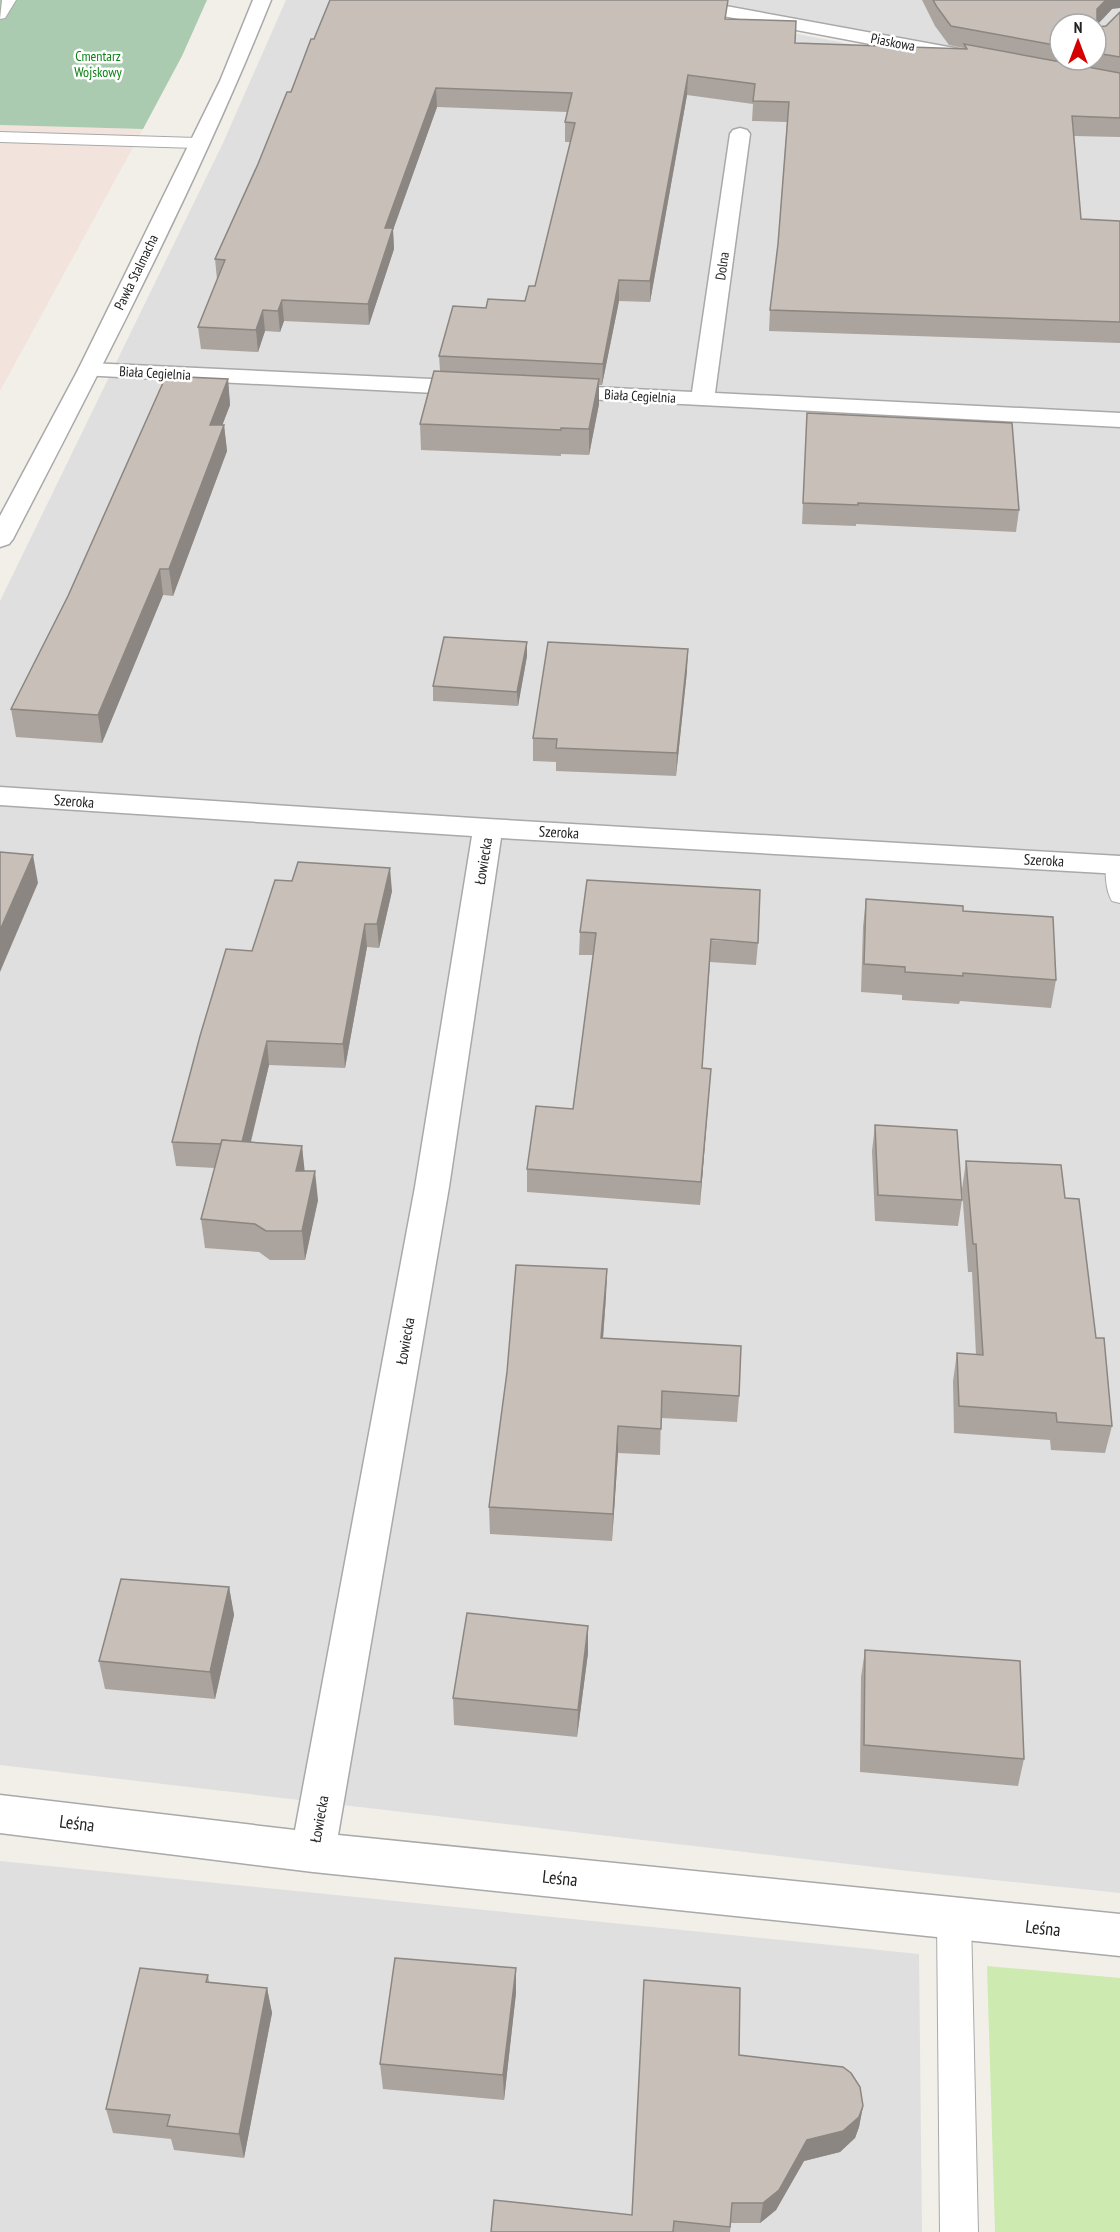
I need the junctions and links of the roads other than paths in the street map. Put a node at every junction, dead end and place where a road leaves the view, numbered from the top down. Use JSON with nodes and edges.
{"nodes":[{"id":1,"x":9,"y":0,"type":"edge"},
{"id":2,"x":262,"y":0,"type":"edge"},
{"id":3,"x":665,"y":0,"type":"edge"},
{"id":4,"x":0,"y":15,"type":"edge"},
{"id":5,"x":983,"y":59,"type":"edge"},
{"id":6,"x":740,"y":134,"type":"dead end"},
{"id":7,"x":0,"y":137,"type":"edge"},
{"id":8,"x":197,"y":143,"type":"junction"},
{"id":9,"x":89,"y":370,"type":"junction"},
{"id":10,"x":493,"y":389,"type":"edge"},
{"id":11,"x":528,"y":390,"type":"edge"},
{"id":12,"x":704,"y":399,"type":"junction"},
{"id":13,"x":1120,"y":420,"type":"edge"},
{"id":14,"x":0,"y":539,"type":"edge"},
{"id":15,"x":0,"y":796,"type":"edge"},
{"id":16,"x":488,"y":828,"type":"junction"},
{"id":17,"x":1119,"y":864,"type":"edge"},
{"id":18,"x":1120,"y":896,"type":"edge"},
{"id":19,"x":0,"y":1814,"type":"edge"},
{"id":20,"x":313,"y":1852,"type":"junction"},
{"id":21,"x":954,"y":1919,"type":"junction"},
{"id":22,"x":1120,"y":1935,"type":"edge"},
{"id":23,"x":959,"y":2232,"type":"edge"}],
"edges":[{"from":1,"to":4,"type":"lane"},
{"from":2,"to":8,"type":"street","name":"Pawła Stalmacha"},
{"from":3,"to":5,"type":"street","name":"Piaskowa"},
{"from":6,"to":12,"type":"street","name":"Dolna"},
{"from":7,"to":8,"type":"lane"},
{"from":8,"to":9,"type":"street","name":"Pawła Stalmacha"},
{"from":9,"to":10,"type":"street","name":"Biała Cegielnia"},
{"from":9,"to":14,"type":"street","name":"Pawła Stalmacha"},
{"from":11,"to":12,"type":"street","name":"Biała Cegielnia"},
{"from":12,"to":13,"type":"street","name":"Biała Cegielnia"},
{"from":15,"to":16,"type":"street","name":"Szeroka"},
{"from":16,"to":17,"type":"street","name":"Szeroka"},
{"from":16,"to":20,"type":"street","name":"Łowiecka"},
{"from":17,"to":18,"type":"lane","name":"Szeroka"},
{"from":19,"to":20,"type":"street","name":"Leśna"},
{"from":20,"to":21,"type":"street","name":"Leśna"},
{"from":21,"to":22,"type":"street","name":"Leśna"},
{"from":21,"to":23,"type":"lane"}]}
